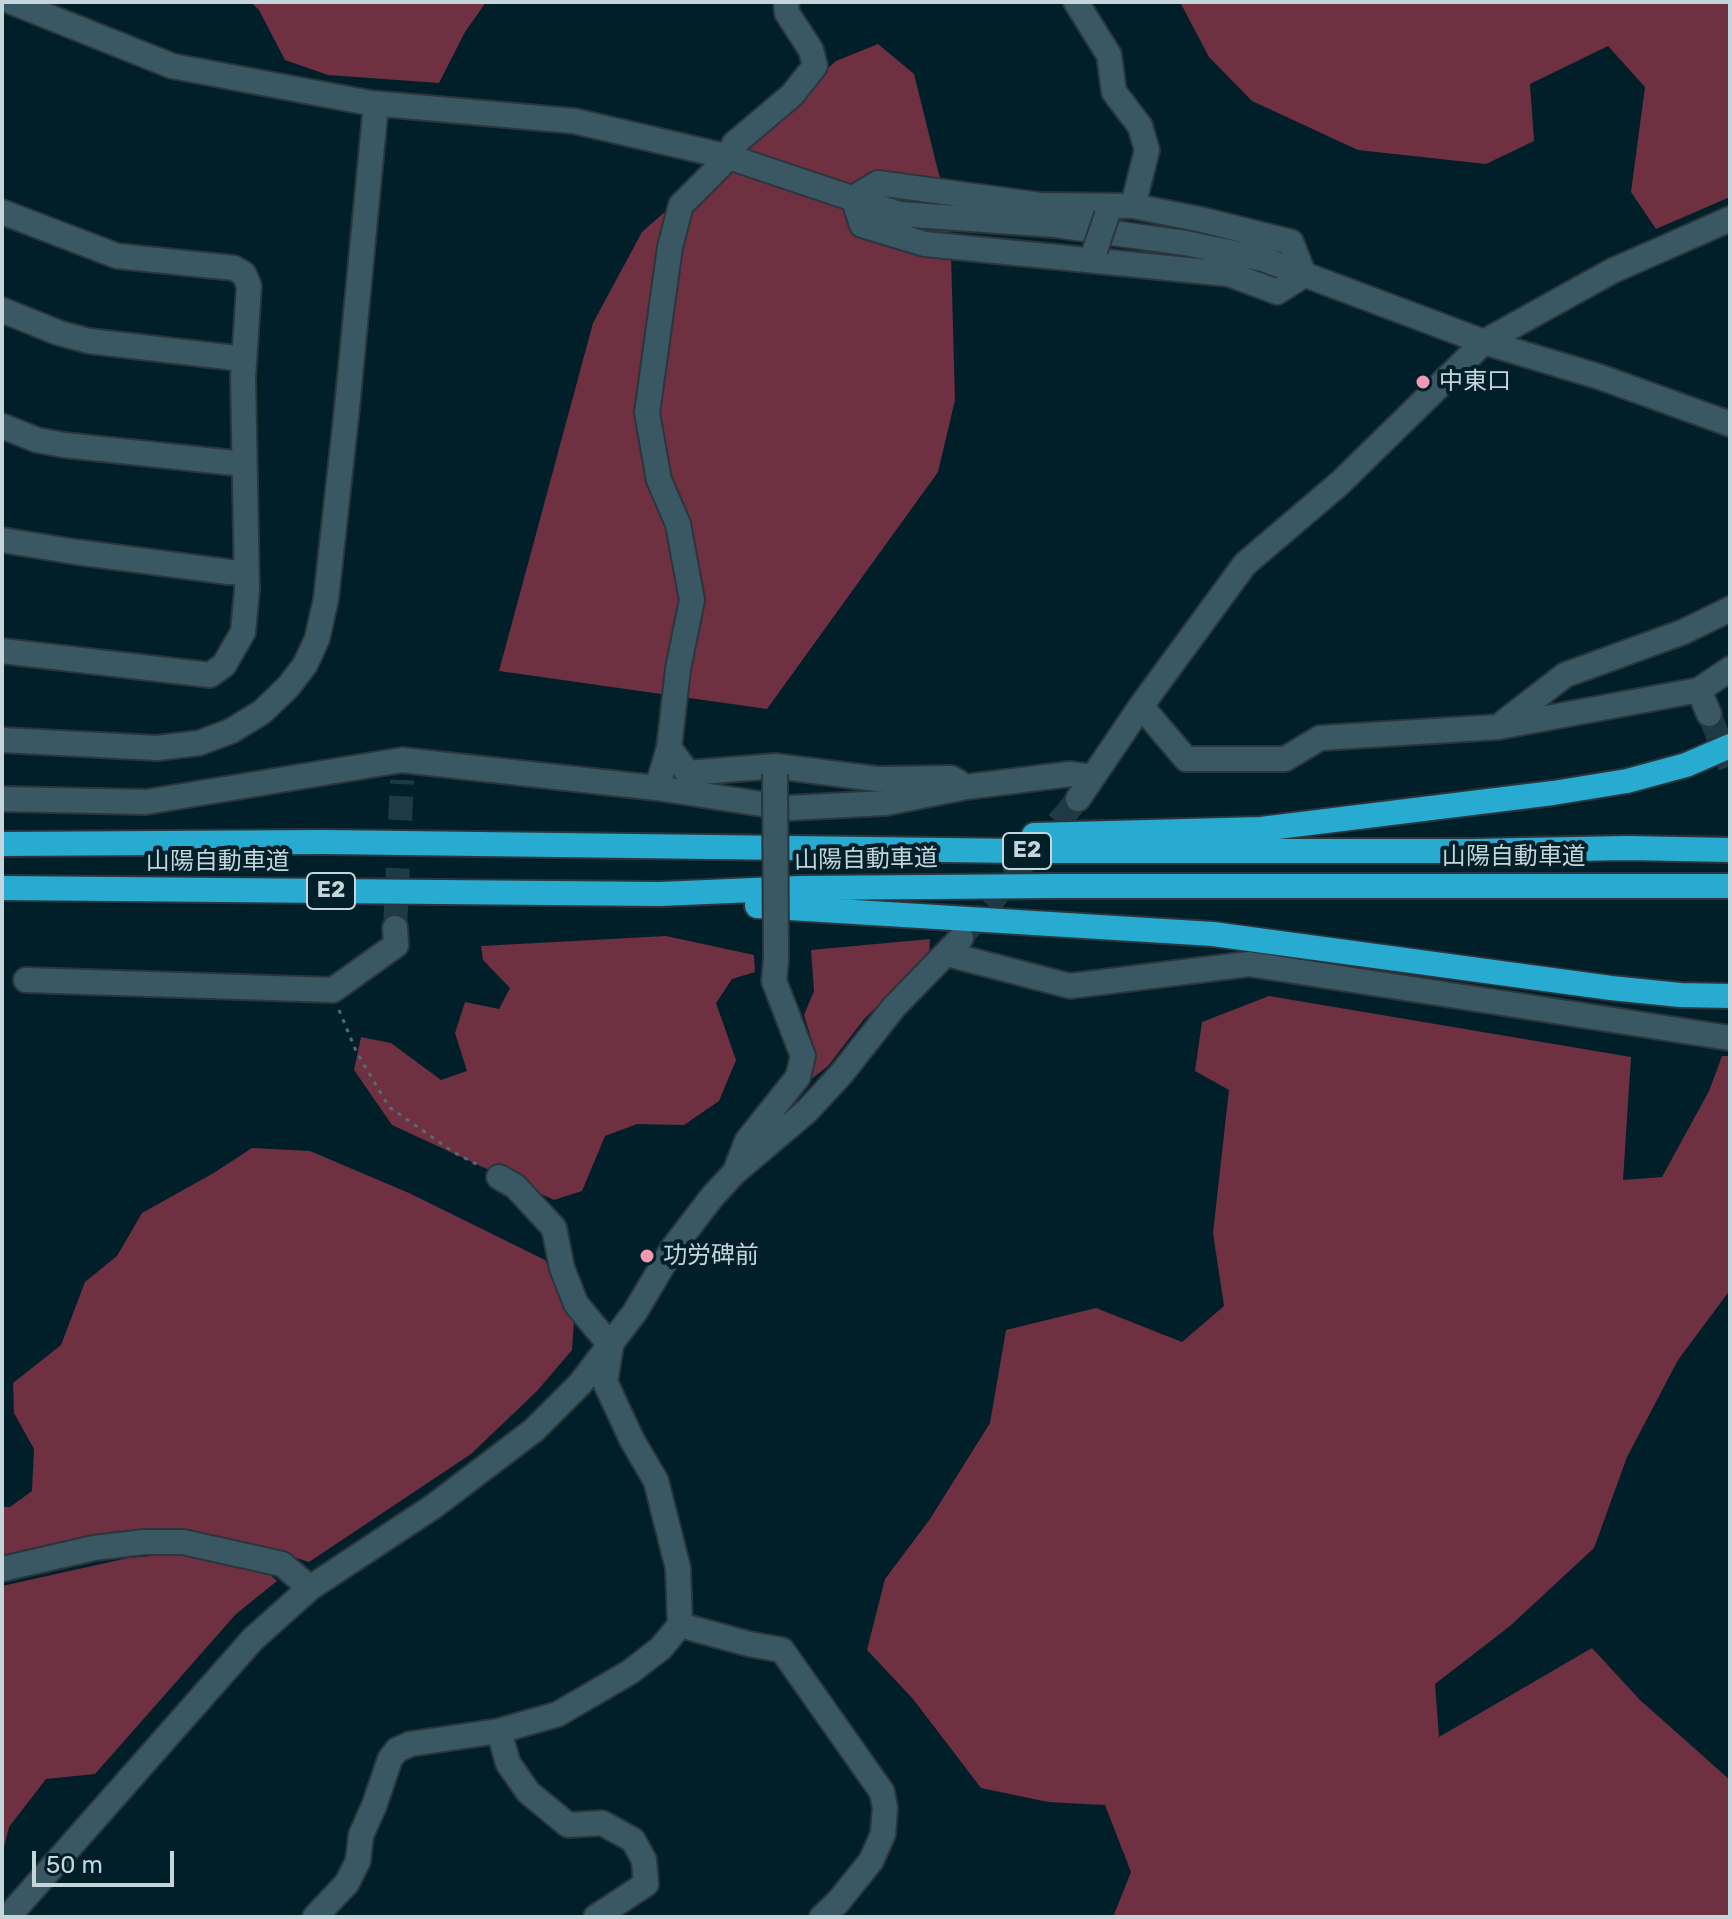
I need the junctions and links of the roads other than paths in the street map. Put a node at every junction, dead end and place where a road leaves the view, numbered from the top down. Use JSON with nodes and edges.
{"nodes":[{"id":1,"x":12,"y":2,"type":"edge"},
{"id":2,"x":786,"y":2,"type":"edge"},
{"id":3,"x":1076,"y":2,"type":"edge"},
{"id":4,"x":376,"y":104,"type":"junction"},
{"id":5,"x":729,"y":157,"type":"junction"},
{"id":6,"x":853,"y":198,"type":"junction"},
{"id":7,"x":1117,"y":209,"type":"junction"},
{"id":8,"x":4,"y":218,"type":"edge"},
{"id":9,"x":1730,"y":219,"type":"edge"},
{"id":10,"x":1094,"y":255,"type":"junction"},
{"id":11,"x":1304,"y":275,"type":"junction"},
{"id":12,"x":2,"y":310,"type":"edge"},
{"id":13,"x":1484,"y":342,"type":"junction"},
{"id":14,"x":244,"y":359,"type":"junction"},
{"id":15,"x":1730,"y":424,"type":"edge"},
{"id":16,"x":2,"y":426,"type":"edge"},
{"id":17,"x":244,"y":464,"type":"junction"},
{"id":18,"x":2,"y":540,"type":"edge"},
{"id":19,"x":246,"y":572,"type":"junction"},
{"id":20,"x":1730,"y":609,"type":"edge"},
{"id":21,"x":2,"y":651,"type":"edge"},
{"id":22,"x":1730,"y":669,"type":"edge"},
{"id":23,"x":1699,"y":690,"type":"junction"},
{"id":24,"x":1141,"y":706,"type":"junction"},
{"id":25,"x":1709,"y":714,"type":"tunnel mouth"},
{"id":26,"x":1498,"y":727,"type":"junction"},
{"id":27,"x":2,"y":740,"type":"edge"},
{"id":28,"x":1730,"y":746,"type":"edge"},
{"id":29,"x":669,"y":748,"type":"junction"},
{"id":30,"x":775,"y":770,"type":"junction"},
{"id":31,"x":1093,"y":777,"type":"junction"},
{"id":32,"x":966,"y":787,"type":"junction"},
{"id":33,"x":657,"y":788,"type":"junction"},
{"id":34,"x":2,"y":799,"type":"edge"},
{"id":35,"x":1078,"y":799,"type":"tunnel mouth"},
{"id":36,"x":324,"y":842,"type":"junction"},
{"id":37,"x":2,"y":844,"type":"edge"},
{"id":38,"x":1730,"y":850,"type":"edge"},
{"id":39,"x":1730,"y":886,"type":"edge"},
{"id":40,"x":2,"y":888,"type":"edge"},
{"id":41,"x":660,"y":894,"type":"junction"},
{"id":42,"x":395,"y":928,"type":"tunnel mouth"},
{"id":43,"x":26,"y":980,"type":"dead end"},
{"id":44,"x":1730,"y":996,"type":"edge"},
{"id":45,"x":1730,"y":1038,"type":"edge"},
{"id":46,"x":735,"y":1172,"type":"junction"},
{"id":47,"x":499,"y":1177,"type":"road end"},
{"id":48,"x":611,"y":1346,"type":"junction"},
{"id":49,"x":2,"y":1569,"type":"edge"},
{"id":50,"x":310,"y":1588,"type":"junction"},
{"id":51,"x":680,"y":1625,"type":"junction"},
{"id":52,"x":499,"y":1731,"type":"junction"},
{"id":53,"x":8,"y":1917,"type":"edge"},
{"id":54,"x":315,"y":1917,"type":"edge"},
{"id":55,"x":596,"y":1917,"type":"edge"},
{"id":56,"x":822,"y":1917,"type":"edge"}],
"edges":[{"from":1,"to":4,"type":"street"},
{"from":2,"to":5,"type":"street"},
{"from":3,"to":7,"type":"street"},
{"from":4,"to":5,"type":"street"},
{"from":4,"to":27,"type":"street"},
{"from":5,"to":6,"type":"street"},
{"from":5,"to":29,"type":"street"},
{"from":6,"to":7,"type":"street"},
{"from":6,"to":10,"type":"street"},
{"from":6,"to":11,"type":"street"},
{"from":7,"to":10,"type":"street","bridge":true},
{"from":7,"to":11,"type":"street"},
{"from":8,"to":14,"type":"street"},
{"from":9,"to":13,"type":"street"},
{"from":10,"to":11,"type":"street"},
{"from":11,"to":13,"type":"street"},
{"from":12,"to":14,"type":"street"},
{"from":13,"to":15,"type":"street"},
{"from":13,"to":24,"type":"street"},
{"from":14,"to":17,"type":"street"},
{"from":16,"to":17,"type":"street"},
{"from":17,"to":19,"type":"street"},
{"from":18,"to":19,"type":"street"},
{"from":19,"to":21,"type":"street"},
{"from":20,"to":26,"type":"street"},
{"from":22,"to":23,"type":"street"},
{"from":23,"to":25,"type":"street"},
{"from":23,"to":26,"type":"street"},
{"from":24,"to":26,"type":"street"},
{"from":24,"to":31,"type":"street"},
{"from":28,"to":36,"type":"highway"},
{"from":29,"to":30,"type":"street"},
{"from":29,"to":33,"type":"street"},
{"from":30,"to":32,"type":"street"},
{"from":30,"to":46,"type":"street","bridge":true},
{"from":31,"to":32,"type":"street"},
{"from":31,"to":35,"type":"street"},
{"from":32,"to":33,"type":"street"},
{"from":33,"to":34,"type":"street"},
{"from":36,"to":37,"type":"highway","name":"山陽自動車道","number":"E2"},
{"from":36,"to":38,"type":"highway","name":"山陽自動車道","number":"E2"},
{"from":39,"to":41,"type":"highway","name":"山陽自動車道","number":"E2"},
{"from":40,"to":41,"type":"highway","name":"山陽自動車道","number":"E2"},
{"from":41,"to":44,"type":"highway"},
{"from":42,"to":43,"type":"street"},
{"from":45,"to":46,"type":"street"},
{"from":46,"to":48,"type":"street"},
{"from":47,"to":48,"type":"street"},
{"from":48,"to":50,"type":"street"},
{"from":48,"to":51,"type":"street"},
{"from":49,"to":50,"type":"street"},
{"from":50,"to":53,"type":"street"},
{"from":51,"to":52,"type":"street"},
{"from":51,"to":56,"type":"street"},
{"from":52,"to":54,"type":"street"},
{"from":52,"to":55,"type":"street"}]}
